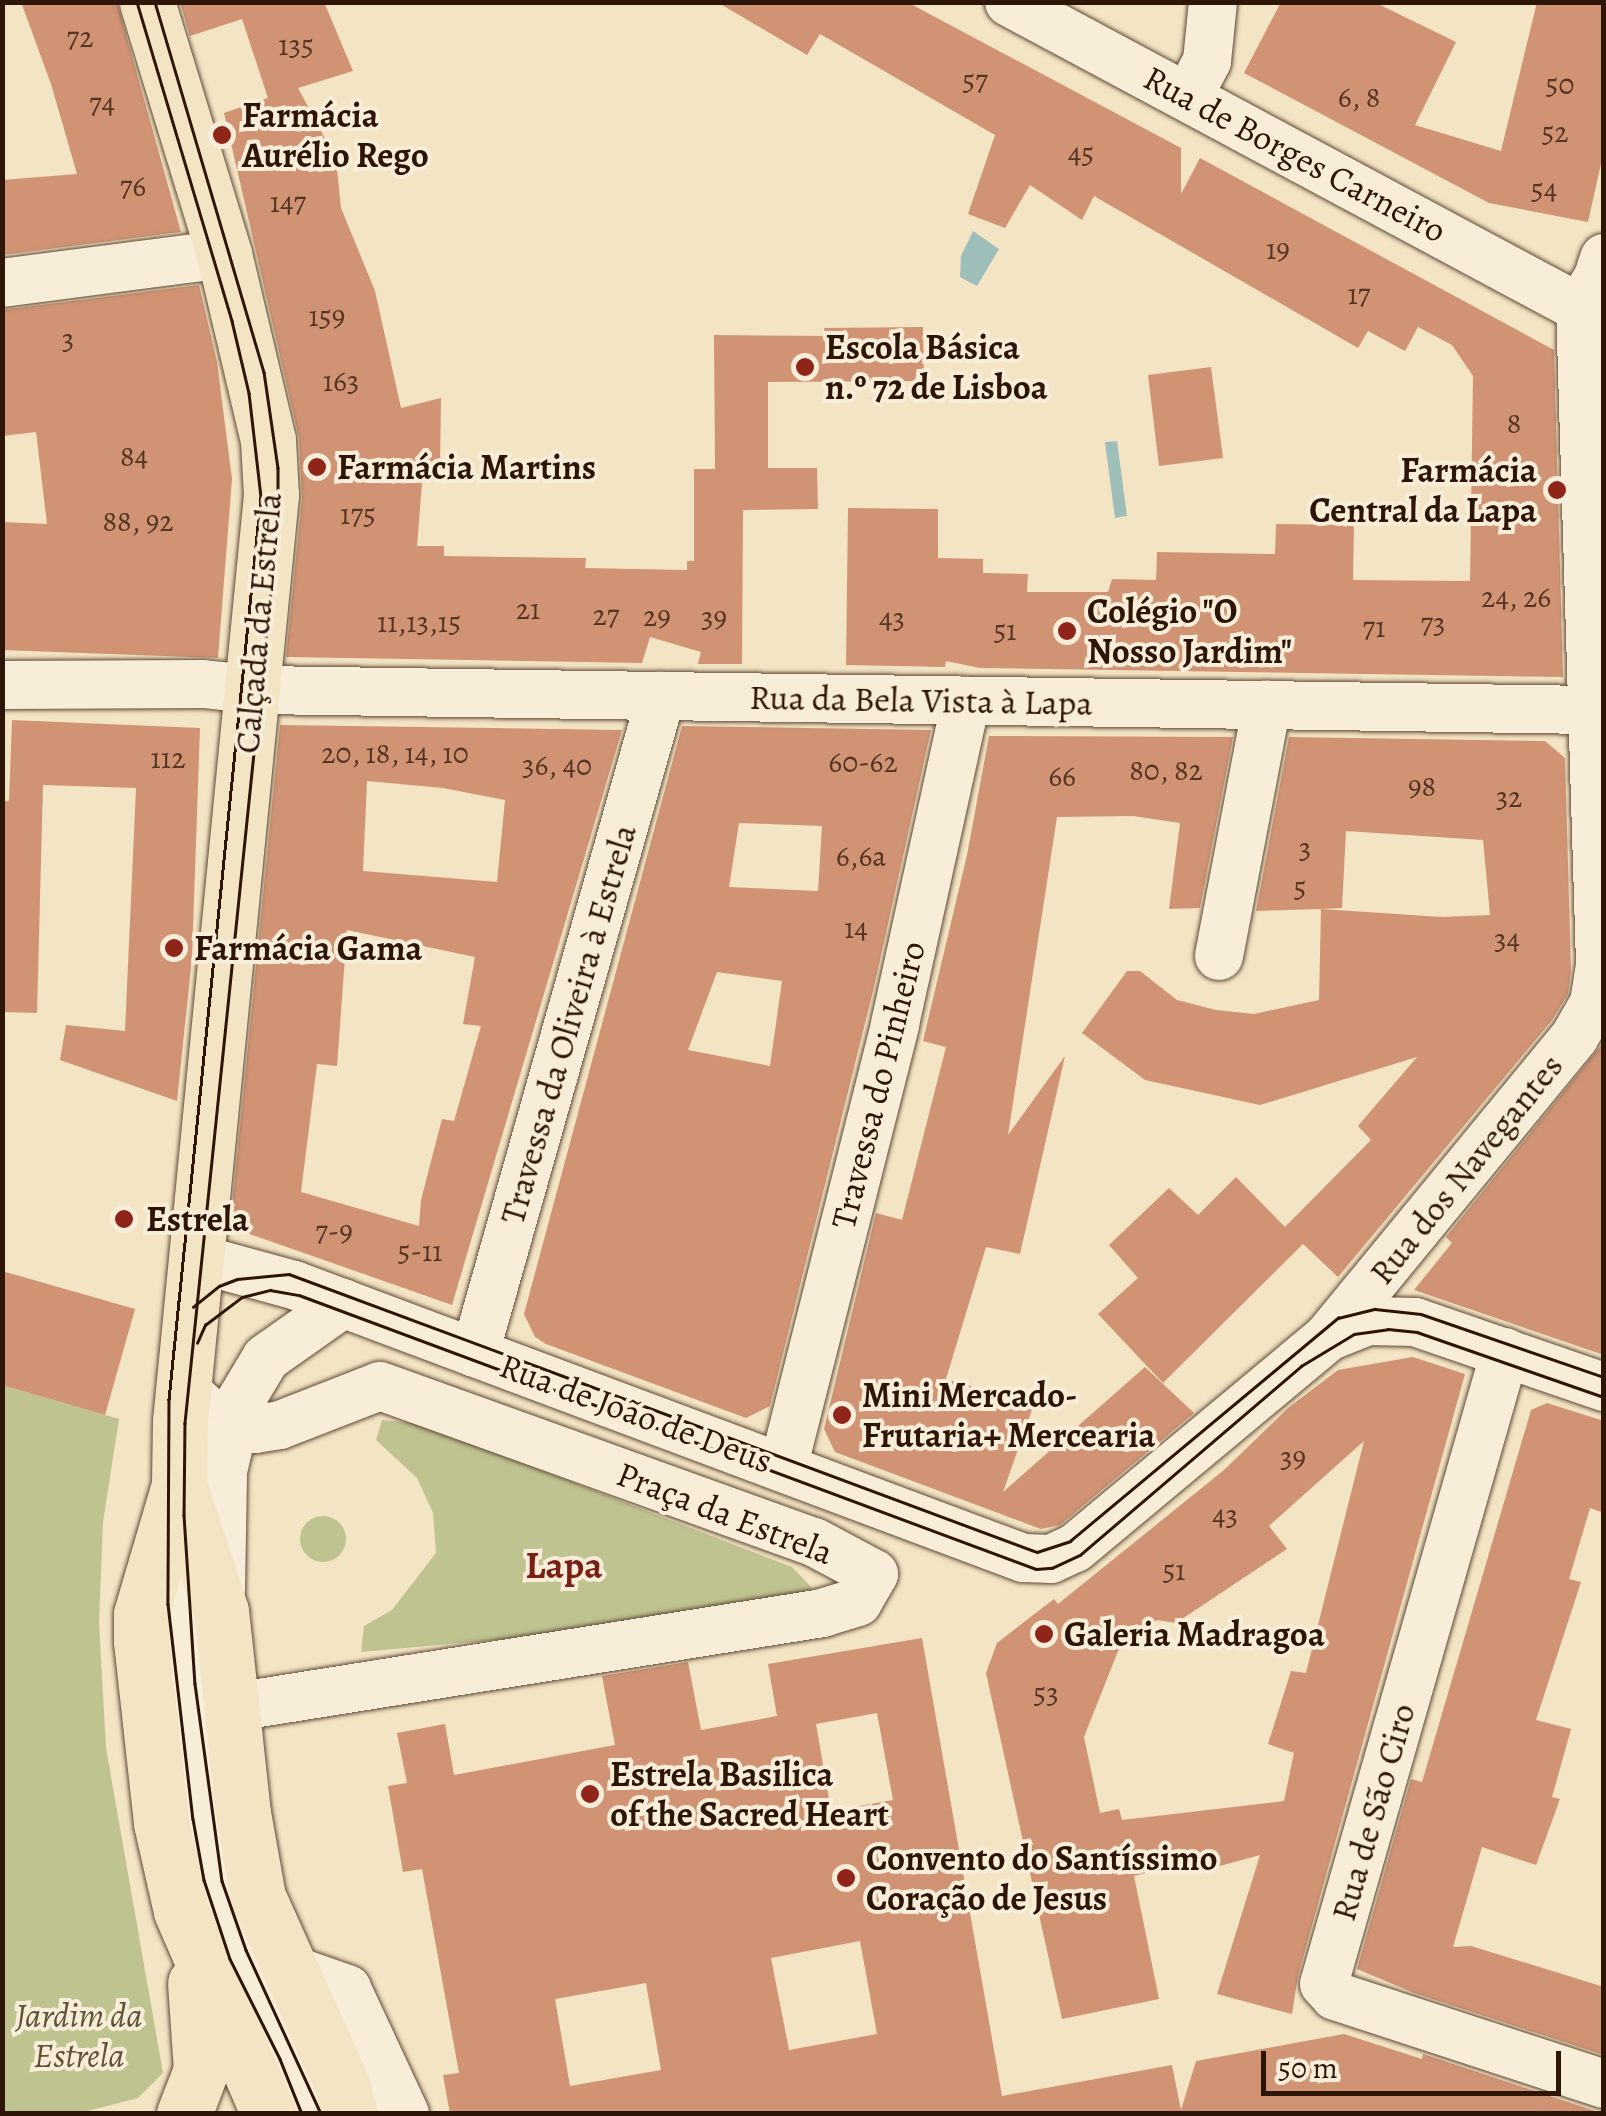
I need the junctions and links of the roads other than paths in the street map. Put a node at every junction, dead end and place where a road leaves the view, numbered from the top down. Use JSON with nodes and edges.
{"nodes":[{"id":1,"x":147,"y":2,"type":"edge"},
{"id":2,"x":1010,"y":2,"type":"edge"},
{"id":3,"x":1213,"y":2,"type":"edge"},
{"id":4,"x":1188,"y":97,"type":"junction"},
{"id":5,"x":224,"y":254,"type":"junction"},
{"id":6,"x":1604,"y":258,"type":"edge"},
{"id":7,"x":2,"y":283,"type":"edge"},
{"id":8,"x":1592,"y":313,"type":"edge"},
{"id":9,"x":2,"y":685,"type":"edge"},
{"id":10,"x":253,"y":690,"type":"junction"},
{"id":11,"x":661,"y":696,"type":"junction"},
{"id":12,"x":966,"y":701,"type":"junction"},
{"id":13,"x":1267,"y":705,"type":"junction"},
{"id":14,"x":1589,"y":710,"type":"junction"},
{"id":15,"x":1219,"y":956,"type":"dead end"},
{"id":16,"x":1602,"y":965,"type":"edge"},
{"id":17,"x":196,"y":1258,"type":"junction"},
{"id":18,"x":344,"y":1303,"type":"junction"},
{"id":19,"x":1328,"y":1337,"type":"junction"},
{"id":20,"x":475,"y":1352,"type":"junction"},
{"id":21,"x":1506,"y":1352,"type":"junction"},
{"id":22,"x":1604,"y":1387,"type":"edge"},
{"id":23,"x":183,"y":1388,"type":"junction"},
{"id":24,"x":233,"y":1427,"type":"junction"},
{"id":25,"x":783,"y":1468,"type":"junction"},
{"id":26,"x":179,"y":1486,"type":"junction"},
{"id":27,"x":1075,"y":1548,"type":"joint"},
{"id":28,"x":221,"y":1612,"type":"junction"},
{"id":29,"x":234,"y":1707,"type":"junction"},
{"id":30,"x":181,"y":1911,"type":"junction"},
{"id":31,"x":1604,"y":2084,"type":"edge"},
{"id":32,"x":301,"y":2106,"type":"edge"},
{"id":33,"x":381,"y":2110,"type":"edge"},
{"id":34,"x":184,"y":2114,"type":"edge"}],
"edges":[{"from":1,"to":5,"type":"main road","name":"Calçada da Estrela"},
{"from":2,"to":4,"type":"street","name":"Rua de Borges Carneiro"},
{"from":3,"to":4,"type":"street"},
{"from":4,"to":8,"type":"street","name":"Rua de Borges Carneiro"},
{"from":5,"to":7,"type":"street"},
{"from":5,"to":10,"type":"main road","name":"Calçada da Estrela"},
{"from":6,"to":8,"type":"street"},
{"from":8,"to":14,"type":"street","name":"Rua dos Navegantes"},
{"from":9,"to":10,"type":"street","name":"Rua da Bela Vista à Lapa"},
{"from":10,"to":11,"type":"street","name":"Rua da Bela Vista à Lapa"},
{"from":10,"to":17,"type":"main road","name":"Calçada da Estrela"},
{"from":11,"to":12,"type":"street","name":"Rua da Bela Vista à Lapa"},
{"from":11,"to":20,"type":"street","name":"Travessa da Oliveira à Estrela"},
{"from":12,"to":13,"type":"street","name":"Rua da Bela Vista à Lapa"},
{"from":12,"to":25,"type":"street","name":"Travessa do Pinheiro"},
{"from":13,"to":14,"type":"street","name":"Rua da Bela Vista à Lapa"},
{"from":13,"to":15,"type":"street"},
{"from":14,"to":16,"type":"street","name":"Rua dos Navegantes"},
{"from":16,"to":19,"type":"street","name":"Rua dos Navegantes"},
{"from":17,"to":18,"type":"street","name":"Rua de João de Deus"},
{"from":17,"to":23,"type":"main road"},
{"from":18,"to":20,"type":"street","name":"Rua de João de Deus"},
{"from":18,"to":24,"type":"street"},
{"from":19,"to":21,"type":"street"},
{"from":19,"to":27,"type":"street","name":"Rua dos Navegantes"},
{"from":20,"to":25,"type":"street","name":"Rua de João de Deus"},
{"from":21,"to":22,"type":"street"},
{"from":21,"to":31,"type":"street","name":"Rua de São Ciro"},
{"from":23,"to":24,"type":"street"},
{"from":23,"to":26,"type":"main road"},
{"from":24,"to":28,"type":"street"},
{"from":24,"to":29,"type":"street","name":"Praça da Estrela"},
{"from":25,"to":27,"type":"street","name":"Rua de João de Deus"},
{"from":26,"to":28,"type":"main road"},
{"from":26,"to":30,"type":"main road"},
{"from":26,"to":32,"type":"street"},
{"from":28,"to":29,"type":"main road"},
{"from":29,"to":33,"type":"main road"},
{"from":30,"to":32,"type":"main road"},
{"from":30,"to":34,"type":"main road"}]}
